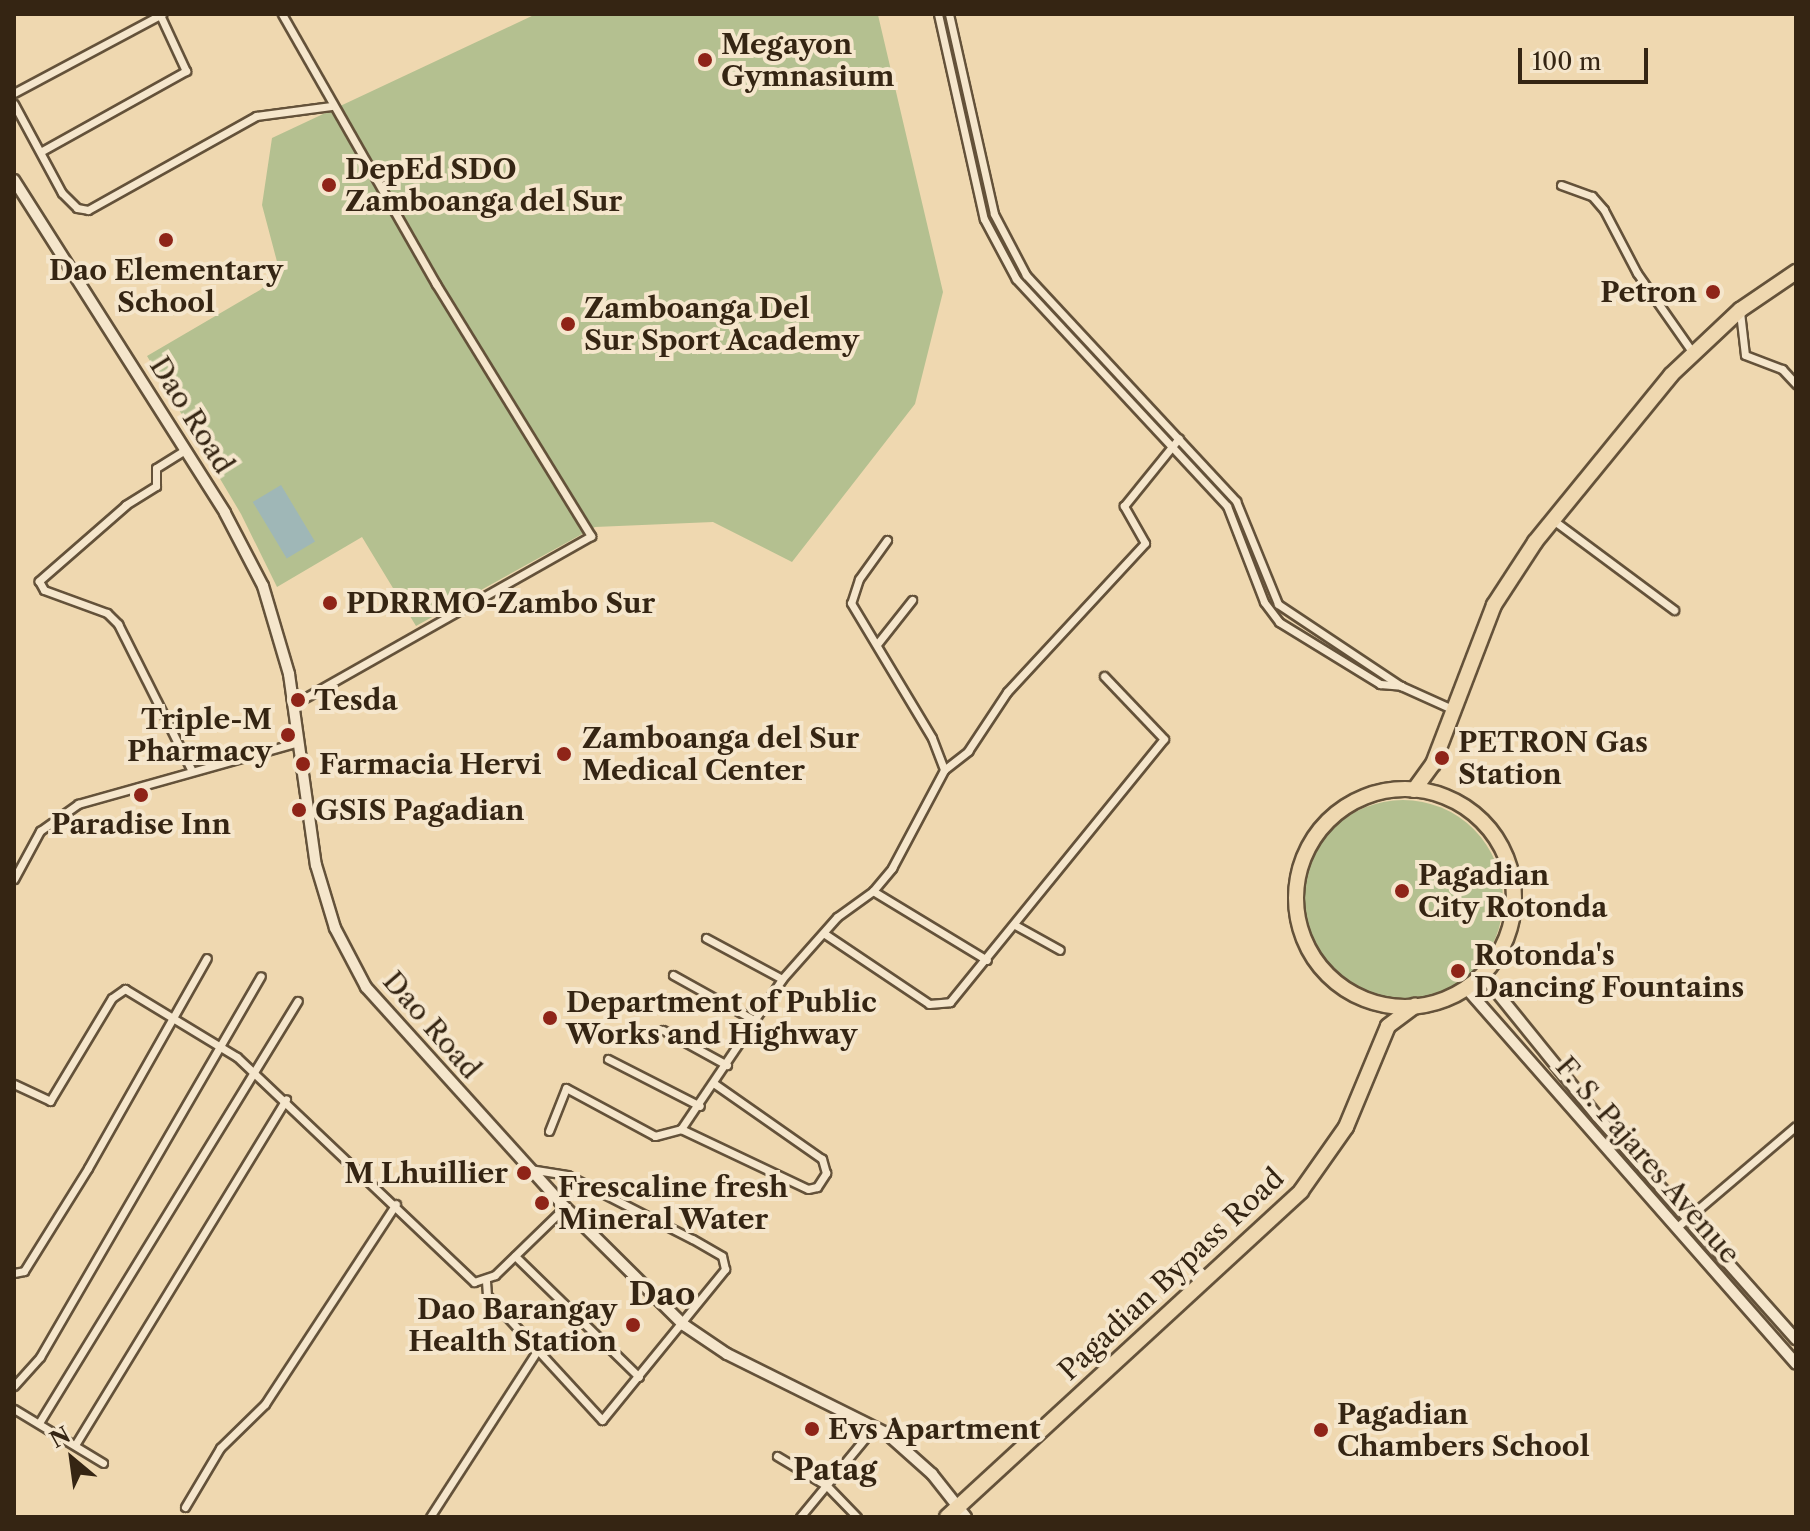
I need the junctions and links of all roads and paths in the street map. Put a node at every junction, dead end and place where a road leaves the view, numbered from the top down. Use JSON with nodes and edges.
{"nodes":[{"id":1,"x":282,"y":14,"type":"edge"},
{"id":2,"x":938,"y":14,"type":"edge"},
{"id":3,"x":949,"y":14,"type":"edge"},
{"id":4,"x":161,"y":15,"type":"edge"},
{"id":5,"x":14,"y":93,"type":"edge"},
{"id":6,"x":14,"y":104,"type":"edge"},
{"id":7,"x":331,"y":106,"type":"junction"},
{"id":8,"x":42,"y":151,"type":"junction"},
{"id":9,"x":14,"y":180,"type":"edge"},
{"id":10,"x":1561,"y":185,"type":"dead end"},
{"id":11,"x":1796,"y":272,"type":"edge"},
{"id":12,"x":1740,"y":310,"type":"junction"},
{"id":13,"x":1693,"y":353,"type":"junction"},
{"id":14,"x":1796,"y":384,"type":"edge"},
{"id":15,"x":1179,"y":438,"type":"junction"},
{"id":16,"x":1172,"y":446,"type":"junction"},
{"id":17,"x":185,"y":450,"type":"junction"},
{"id":18,"x":1553,"y":520,"type":"junction"},
{"id":19,"x":887,"y":540,"type":"dead end"},
{"id":20,"x":912,"y":600,"type":"dead end"},
{"id":21,"x":1674,"y":610,"type":"dead end"},
{"id":22,"x":878,"y":643,"type":"junction"},
{"id":23,"x":1104,"y":676,"type":"dead end"},
{"id":24,"x":1401,"y":686,"type":"junction"},
{"id":25,"x":294,"y":704,"type":"junction"},
{"id":26,"x":1452,"y":709,"type":"junction"},
{"id":27,"x":298,"y":742,"type":"junction"},
{"id":28,"x":1433,"y":764,"type":"junction"},
{"id":29,"x":191,"y":769,"type":"junction"},
{"id":30,"x":944,"y":770,"type":"junction"},
{"id":31,"x":1414,"y":790,"type":"junction"},
{"id":32,"x":1444,"y":796,"type":"junction"},
{"id":33,"x":14,"y":879,"type":"edge"},
{"id":34,"x":873,"y":891,"type":"junction"},
{"id":35,"x":1015,"y":925,"type":"junction"},
{"id":36,"x":825,"y":934,"type":"junction"},
{"id":37,"x":706,"y":938,"type":"dead end"},
{"id":38,"x":1060,"y":950,"type":"dead end"},
{"id":39,"x":207,"y":958,"type":"dead end"},
{"id":40,"x":987,"y":960,"type":"junction"},
{"id":41,"x":1482,"y":974,"type":"junction"},
{"id":42,"x":673,"y":975,"type":"dead end"},
{"id":43,"x":261,"y":976,"type":"dead end"},
{"id":44,"x":782,"y":979,"type":"junction"},
{"id":45,"x":1466,"y":988,"type":"junction"},
{"id":46,"x":298,"y":1001,"type":"dead end"},
{"id":47,"x":1372,"y":1002,"type":"junction"},
{"id":48,"x":1415,"y":1006,"type":"junction"},
{"id":49,"x":176,"y":1017,"type":"junction"},
{"id":50,"x":752,"y":1019,"type":"junction"},
{"id":51,"x":663,"y":1030,"type":"dead end"},
{"id":52,"x":1383,"y":1035,"type":"junction"},
{"id":53,"x":222,"y":1045,"type":"junction"},
{"id":54,"x":608,"y":1059,"type":"dead end"},
{"id":55,"x":727,"y":1065,"type":"junction"},
{"id":56,"x":256,"y":1072,"type":"junction"},
{"id":57,"x":14,"y":1084,"type":"edge"},
{"id":58,"x":715,"y":1084,"type":"junction"},
{"id":59,"x":286,"y":1099,"type":"junction"},
{"id":60,"x":700,"y":1106,"type":"junction"},
{"id":61,"x":1796,"y":1126,"type":"edge"},
{"id":62,"x":681,"y":1129,"type":"junction"},
{"id":63,"x":549,"y":1131,"type":"dead end"},
{"id":64,"x":529,"y":1169,"type":"junction"},
{"id":65,"x":396,"y":1204,"type":"junction"},
{"id":66,"x":565,"y":1207,"type":"junction"},
{"id":67,"x":1688,"y":1217,"type":"junction"},
{"id":68,"x":1676,"y":1228,"type":"junction"},
{"id":69,"x":515,"y":1256,"type":"junction"},
{"id":70,"x":14,"y":1273,"type":"edge"},
{"id":71,"x":486,"y":1281,"type":"junction"},
{"id":72,"x":1751,"y":1289,"type":"junction"},
{"id":73,"x":1739,"y":1300,"type":"junction"},
{"id":74,"x":684,"y":1325,"type":"junction"},
{"id":75,"x":1796,"y":1339,"type":"edge"},
{"id":76,"x":539,"y":1348,"type":"junction"},
{"id":77,"x":1796,"y":1363,"type":"edge"},
{"id":78,"x":639,"y":1377,"type":"junction"},
{"id":79,"x":14,"y":1386,"type":"edge"},
{"id":80,"x":14,"y":1409,"type":"edge"},
{"id":81,"x":39,"y":1423,"type":"junction"},
{"id":82,"x":875,"y":1426,"type":"junction"},
{"id":83,"x":75,"y":1445,"type":"junction"},
{"id":84,"x":777,"y":1456,"type":"dead end"},
{"id":85,"x":103,"y":1463,"type":"dead end"},
{"id":86,"x":827,"y":1486,"type":"junction"},
{"id":87,"x":185,"y":1507,"type":"dead end"},
{"id":88,"x":957,"y":1513,"type":"edge"},
{"id":89,"x":430,"y":1517,"type":"edge"},
{"id":90,"x":800,"y":1517,"type":"edge"},
{"id":91,"x":857,"y":1517,"type":"edge"}],
"edges":[{"from":1,"to":7,"type":"street"},
{"from":2,"to":16,"type":"street"},
{"from":3,"to":15,"type":"street"},
{"from":4,"to":5,"type":"street"},
{"from":4,"to":8,"type":"street"},
{"from":6,"to":8,"type":"street"},
{"from":7,"to":8,"type":"street"},
{"from":7,"to":25,"type":"street"},
{"from":9,"to":17,"type":"street","name":"Dao Road"},
{"from":10,"to":13,"type":"street"},
{"from":11,"to":12,"type":"highway"},
{"from":12,"to":13,"type":"highway"},
{"from":12,"to":14,"type":"street"},
{"from":13,"to":18,"type":"highway"},
{"from":15,"to":16,"type":"street"},
{"from":15,"to":24,"type":"street"},
{"from":16,"to":24,"type":"street"},
{"from":16,"to":30,"type":"street"},
{"from":17,"to":25,"type":"street","name":"Dao Road"},
{"from":17,"to":29,"type":"street"},
{"from":18,"to":21,"type":"street"},
{"from":18,"to":26,"type":"highway"},
{"from":19,"to":22,"type":"street"},
{"from":20,"to":22,"type":"street"},
{"from":22,"to":30,"type":"street"},
{"from":23,"to":35,"type":"street"},
{"from":24,"to":26,"type":"street"},
{"from":25,"to":27,"type":"street","name":"Dao Road"},
{"from":26,"to":28,"type":"highway"},
{"from":27,"to":29,"type":"street"},
{"from":27,"to":64,"type":"street","name":"Dao Road"},
{"from":28,"to":31,"type":"highway"},
{"from":28,"to":32,"type":"highway"},
{"from":29,"to":33,"type":"street"},
{"from":30,"to":34,"type":"street"},
{"from":31,"to":32,"type":"highway"},
{"from":31,"to":47,"type":"highway"},
{"from":32,"to":41,"type":"highway"},
{"from":34,"to":36,"type":"street"},
{"from":34,"to":40,"type":"street"},
{"from":35,"to":38,"type":"street"},
{"from":35,"to":40,"type":"street"},
{"from":36,"to":40,"type":"street"},
{"from":36,"to":44,"type":"street"},
{"from":37,"to":44,"type":"street"},
{"from":39,"to":49,"type":"street"},
{"from":41,"to":45,"type":"highway"},
{"from":41,"to":67,"type":"street","name":"F. S. Pajares Avenue"},
{"from":42,"to":50,"type":"street"},
{"from":43,"to":53,"type":"street"},
{"from":44,"to":50,"type":"street"},
{"from":45,"to":48,"type":"highway"},
{"from":45,"to":68,"type":"street","name":"F. S. Pajares Avenue"},
{"from":46,"to":56,"type":"street"},
{"from":47,"to":48,"type":"highway"},
{"from":47,"to":52,"type":"highway"},
{"from":48,"to":52,"type":"highway","name":"Pagadian Bypass Road"},
{"from":49,"to":53,"type":"street"},
{"from":49,"to":57,"type":"street"},
{"from":49,"to":70,"type":"street"},
{"from":50,"to":55,"type":"street"},
{"from":51,"to":55,"type":"street"},
{"from":52,"to":88,"type":"highway","name":"Pagadian Bypass Road"},
{"from":53,"to":56,"type":"street"},
{"from":53,"to":79,"type":"street"},
{"from":54,"to":60,"type":"street"},
{"from":55,"to":58,"type":"street"},
{"from":56,"to":59,"type":"street"},
{"from":56,"to":81,"type":"street"},
{"from":58,"to":60,"type":"street"},
{"from":58,"to":62,"type":"street"},
{"from":59,"to":65,"type":"street"},
{"from":59,"to":83,"type":"street"},
{"from":60,"to":62,"type":"street"},
{"from":61,"to":67,"type":"street"},
{"from":62,"to":63,"type":"street"},
{"from":64,"to":66,"type":"street","name":"Dao Road"},
{"from":64,"to":74,"type":"street"},
{"from":65,"to":71,"type":"street"},
{"from":65,"to":87,"type":"street"},
{"from":66,"to":69,"type":"street"},
{"from":66,"to":74,"type":"street","name":"Dao Road"},
{"from":67,"to":68,"type":"street"},
{"from":67,"to":72,"type":"street","name":"F. S. Pajares Avenue"},
{"from":68,"to":73,"type":"street","name":"F. S. Pajares Avenue"},
{"from":69,"to":71,"type":"street"},
{"from":69,"to":78,"type":"street"},
{"from":71,"to":76,"type":"street"},
{"from":72,"to":73,"type":"street"},
{"from":72,"to":75,"type":"street","name":"F. S. Pajares Avenue"},
{"from":73,"to":77,"type":"street","name":"F. S. Pajares Avenue"},
{"from":74,"to":78,"type":"street"},
{"from":74,"to":82,"type":"street","name":"Dao Road"},
{"from":76,"to":78,"type":"street"},
{"from":76,"to":89,"type":"street"},
{"from":80,"to":81,"type":"street"},
{"from":81,"to":83,"type":"street"},
{"from":82,"to":86,"type":"street"},
{"from":82,"to":88,"type":"street","name":"Dao Road"},
{"from":83,"to":85,"type":"street"},
{"from":84,"to":86,"type":"street"},
{"from":86,"to":90,"type":"street"},
{"from":86,"to":91,"type":"street"}]}
